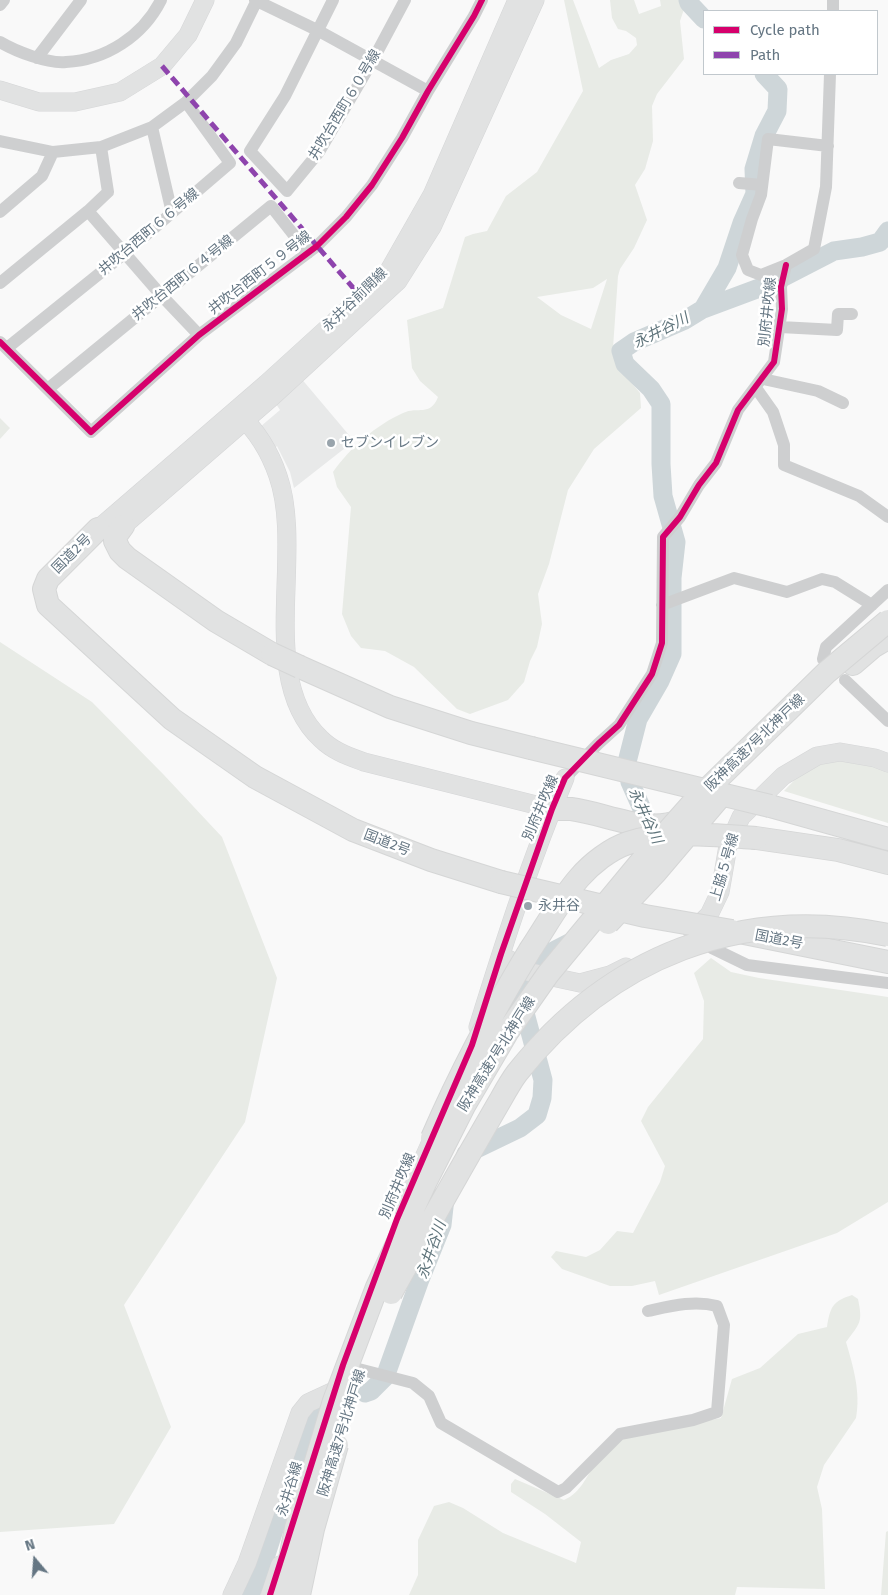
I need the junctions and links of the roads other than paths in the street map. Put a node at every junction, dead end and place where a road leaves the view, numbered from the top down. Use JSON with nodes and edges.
{"nodes":[{"id":1,"x":4,"y":0,"type":"edge"},
{"id":2,"x":81,"y":0,"type":"edge"},
{"id":3,"x":161,"y":0,"type":"edge"},
{"id":4,"x":205,"y":0,"type":"edge"},
{"id":5,"x":256,"y":0,"type":"edge"},
{"id":6,"x":333,"y":0,"type":"edge"},
{"id":7,"x":405,"y":0,"type":"edge"},
{"id":8,"x":482,"y":0,"type":"edge"},
{"id":9,"x":517,"y":0,"type":"edge"},
{"id":10,"x":535,"y":0,"type":"edge"},
{"id":11,"x":0,"y":5,"type":"edge"},
{"id":12,"x":318,"y":30,"type":"junction"},
{"id":13,"x":0,"y":42,"type":"edge"},
{"id":14,"x":37,"y":58,"type":"junction"},
{"id":15,"x":374,"y":60,"type":"junction"},
{"id":16,"x":830,"y":75,"type":"edge"},
{"id":17,"x":0,"y":90,"type":"edge"},
{"id":18,"x":428,"y":91,"type":"junction"},
{"id":19,"x":186,"y":102,"type":"junction"},
{"id":20,"x":152,"y":126,"type":"junction"},
{"id":21,"x":0,"y":141,"type":"edge"},
{"id":22,"x":828,"y":146,"type":"junction"},
{"id":23,"x":101,"y":147,"type":"junction"},
{"id":24,"x":53,"y":152,"type":"junction"},
{"id":25,"x":88,"y":211,"type":"junction"},
{"id":26,"x":0,"y":212,"type":"edge"},
{"id":27,"x":172,"y":213,"type":"junction"},
{"id":28,"x":125,"y":253,"type":"junction"},
{"id":29,"x":308,"y":253,"type":"junction"},
{"id":30,"x":786,"y":264,"type":"junction"},
{"id":31,"x":0,"y":283,"type":"edge"},
{"id":32,"x":161,"y":295,"type":"junction"},
{"id":33,"x":852,"y":314,"type":"dead end"},
{"id":34,"x":780,"y":327,"type":"junction"},
{"id":35,"x":199,"y":335,"type":"junction"},
{"id":36,"x":4,"y":345,"type":"edge"},
{"id":37,"x":759,"y":383,"type":"junction"},
{"id":38,"x":48,"y":388,"type":"junction"},
{"id":39,"x":843,"y":403,"type":"dead end"},
{"id":40,"x":240,"y":415,"type":"junction"},
{"id":41,"x":888,"y":517,"type":"edge"},
{"id":42,"x":123,"y":526,"type":"joint"},
{"id":43,"x":91,"y":536,"type":"junction"},
{"id":44,"x":120,"y":550,"type":"junction"},
{"id":45,"x":888,"y":590,"type":"edge"},
{"id":46,"x":669,"y":603,"type":"junction"},
{"id":47,"x":883,"y":615,"type":"edge"},
{"id":48,"x":888,"y":639,"type":"edge"},
{"id":49,"x":835,"y":670,"type":"dead end"},
{"id":50,"x":845,"y":680,"type":"dead end"},
{"id":51,"x":888,"y":721,"type":"edge"},
{"id":52,"x":888,"y":763,"type":"edge"},
{"id":53,"x":565,"y":778,"type":"joint"},
{"id":54,"x":552,"y":809,"type":"junction"},
{"id":55,"x":888,"y":838,"type":"edge"},
{"id":56,"x":888,"y":863,"type":"edge"},
{"id":57,"x":696,"y":927,"type":"junction"},
{"id":58,"x":888,"y":935,"type":"edge"},
{"id":59,"x":508,"y":958,"type":"junction"},
{"id":60,"x":888,"y":962,"type":"edge"},
{"id":61,"x":888,"y":983,"type":"edge"},
{"id":62,"x":384,"y":1290,"type":"junction"},
{"id":63,"x":648,"y":1311,"type":"dead end"},
{"id":64,"x":343,"y":1365,"type":"junction"},
{"id":65,"x":334,"y":1391,"type":"junction"},
{"id":66,"x":232,"y":1595,"type":"edge"},
{"id":67,"x":270,"y":1595,"type":"edge"},
{"id":68,"x":283,"y":1595,"type":"edge"},
{"id":69,"x":299,"y":1595,"type":"edge"}],
"edges":[{"from":1,"to":11,"type":"street"},
{"from":2,"to":14,"type":"street"},
{"from":3,"to":14,"type":"street"},
{"from":4,"to":17,"type":"street"},
{"from":5,"to":12,"type":"street"},
{"from":5,"to":19,"type":"street"},
{"from":6,"to":12,"type":"street","name":"井吹台西町６０号線"},
{"from":7,"to":15,"type":"street","name":"井吹台西町６０号線"},
{"from":8,"to":18,"type":"street","name":"井吹台西町５９号線"},
{"from":9,"to":40,"type":"street","name":"永井谷前開線"},
{"from":10,"to":40,"type":"street","name":"永井谷前開線"},
{"from":12,"to":15,"type":"street"},
{"from":12,"to":15,"type":"street","name":"井吹台西町６０号線"},
{"from":13,"to":14,"type":"street"},
{"from":15,"to":18,"type":"street"},
{"from":16,"to":22,"type":"street"},
{"from":18,"to":29,"type":"street","name":"井吹台西町５９号線"},
{"from":19,"to":20,"type":"street"},
{"from":19,"to":27,"type":"street","name":"井吹台西町６６号線"},
{"from":20,"to":23,"type":"street"},
{"from":20,"to":27,"type":"street"},
{"from":21,"to":24,"type":"street"},
{"from":22,"to":30,"type":"street"},
{"from":22,"to":30,"type":"street"},
{"from":23,"to":24,"type":"street"},
{"from":23,"to":25,"type":"street"},
{"from":24,"to":26,"type":"street"},
{"from":25,"to":28,"type":"street"},
{"from":25,"to":31,"type":"street"},
{"from":27,"to":28,"type":"street","name":"井吹台西町６６号線"},
{"from":28,"to":32,"type":"street"},
{"from":28,"to":36,"type":"street","name":"井吹台西町６６号線"},
{"from":29,"to":32,"type":"street","name":"井吹台西町６４号線"},
{"from":29,"to":35,"type":"street","name":"井吹台西町５９号線"},
{"from":30,"to":34,"type":"street","name":"別府井吹線"},
{"from":32,"to":35,"type":"street"},
{"from":32,"to":38,"type":"street","name":"井吹台西町６４号線"},
{"from":33,"to":34,"type":"street"},
{"from":34,"to":37,"type":"street","name":"別府井吹線"},
{"from":35,"to":38,"type":"street","name":"井吹台西町５９号線"},
{"from":36,"to":38,"type":"street","name":"井吹台西町５９号線"},
{"from":37,"to":39,"type":"street"},
{"from":37,"to":41,"type":"street"},
{"from":37,"to":46,"type":"street","name":"別府井吹線"},
{"from":40,"to":42,"type":"street","name":"永井谷前開線"},
{"from":40,"to":43,"type":"street","name":"永井谷前開線"},
{"from":40,"to":54,"type":"street"},
{"from":42,"to":44,"type":"highway","name":"国道2号"},
{"from":43,"to":44,"type":"highway"},
{"from":43,"to":60,"type":"highway","name":"国道2号","bridge":true},
{"from":44,"to":55,"type":"highway","bridge":true},
{"from":45,"to":47,"type":"street"},
{"from":46,"to":47,"type":"street"},
{"from":46,"to":53,"type":"street","name":"別府井吹線"},
{"from":47,"to":49,"type":"street"},
{"from":47,"to":54,"type":"highway"},
{"from":47,"to":62,"type":"highway","name":"阪神高速7号北神戸線","bridge":true},
{"from":48,"to":54,"type":"highway"},
{"from":48,"to":62,"type":"highway","name":"阪神高速7号北神戸線","bridge":true},
{"from":50,"to":51,"type":"street"},
{"from":52,"to":57,"type":"street","name":"上脇５号線"},
{"from":53,"to":54,"type":"street","name":"別府井吹線"},
{"from":54,"to":59,"type":"street","name":"別府井吹線"},
{"from":56,"to":62,"type":"highway","bridge":true},
{"from":57,"to":59,"type":"street","name":"上脇５号線","bridge":true},
{"from":57,"to":61,"type":"street"},
{"from":58,"to":62,"type":"highway","bridge":true},
{"from":59,"to":64,"type":"street","name":"別府井吹線"},
{"from":62,"to":68,"type":"highway","name":"阪神高速7号北神戸線","bridge":true},
{"from":62,"to":69,"type":"highway","name":"阪神高速7号北神戸線","bridge":true},
{"from":63,"to":64,"type":"street"},
{"from":64,"to":65,"type":"street","name":"別府井吹線"},
{"from":65,"to":66,"type":"street"},
{"from":65,"to":67,"type":"street","name":"永井谷線"}]}
